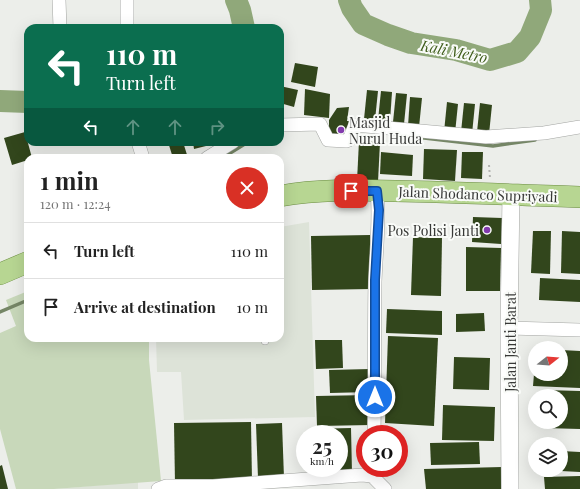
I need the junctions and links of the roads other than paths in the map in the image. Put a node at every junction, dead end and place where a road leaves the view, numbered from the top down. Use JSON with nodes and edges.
{"nodes":[{"id":1,"x":59,"y":0,"type":"edge"},
{"id":2,"x":127,"y":0,"type":"edge"},
{"id":3,"x":60,"y":24,"type":"edge"},
{"id":4,"x":127,"y":24,"type":"edge"},
{"id":5,"x":284,"y":126,"type":"edge"},
{"id":6,"x":580,"y":128,"type":"edge"},
{"id":7,"x":226,"y":146,"type":"edge"},
{"id":8,"x":213,"y":154,"type":"edge"},
{"id":9,"x":377,"y":191,"type":"junction"},
{"id":10,"x":511,"y":194,"type":"junction"},
{"id":11,"x":284,"y":196,"type":"edge"},
{"id":12,"x":580,"y":197,"type":"edge"},
{"id":13,"x":24,"y":264,"type":"edge"},
{"id":14,"x":0,"y":274,"type":"edge"},
{"id":15,"x":510,"y":328,"type":"junction"},
{"id":16,"x":580,"y":330,"type":"edge"},
{"id":17,"x":374,"y":425,"type":"edge"},
{"id":18,"x":356,"y":476,"type":"edge"},
{"id":19,"x":377,"y":477,"type":"edge"},
{"id":20,"x":256,"y":486,"type":"edge"},
{"id":21,"x":158,"y":489,"type":"edge"},
{"id":22,"x":385,"y":489,"type":"edge"},
{"id":23,"x":510,"y":489,"type":"edge"}],
"edges":[{"from":1,"to":3,"type":"street"},
{"from":2,"to":4,"type":"street"},
{"from":5,"to":6,"type":"street"},
{"from":7,"to":8,"type":"street"},
{"from":9,"to":10,"type":"main road","name":"Jalan Shodanco Supriyadi"},
{"from":9,"to":11,"type":"main road","name":"Jalan Shodanco Supriyadi"},
{"from":9,"to":17,"type":"street"},
{"from":10,"to":12,"type":"main road","name":"Jalan Shodanco Supriyadi"},
{"from":10,"to":15,"type":"street","name":"Jalan Janti Barat"},
{"from":13,"to":14,"type":"main road"},
{"from":15,"to":16,"type":"street"},
{"from":15,"to":23,"type":"street","name":"Jalan Janti Barat"},
{"from":18,"to":20,"type":"street"},
{"from":19,"to":22,"type":"street"},
{"from":20,"to":21,"type":"street"}]}
